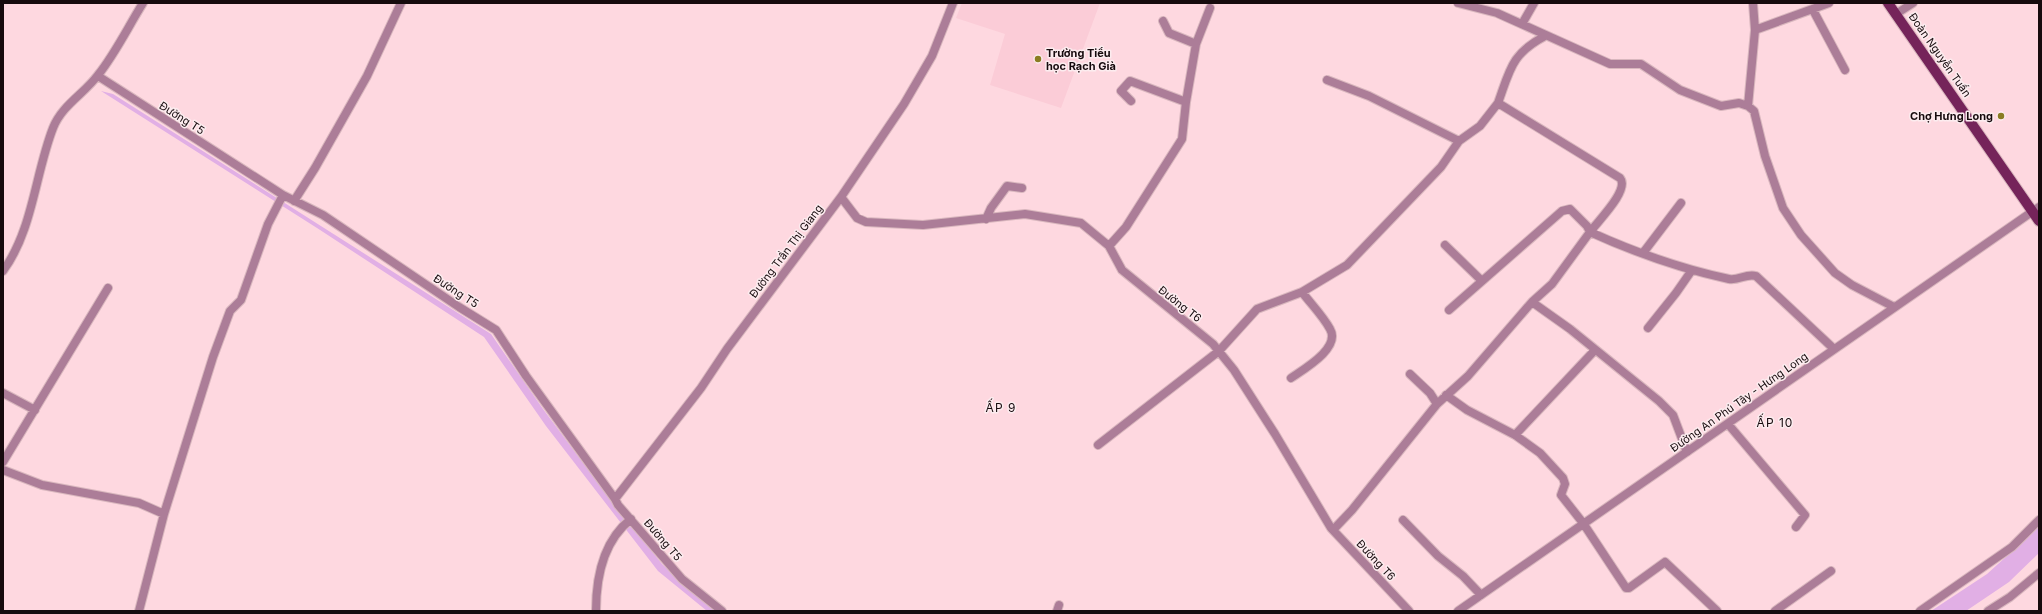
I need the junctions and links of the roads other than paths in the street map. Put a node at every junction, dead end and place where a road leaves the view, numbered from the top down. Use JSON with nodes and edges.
{"nodes":[{"id":1,"x":143,"y":3,"type":"edge"},
{"id":2,"x":401,"y":3,"type":"edge"},
{"id":3,"x":953,"y":3,"type":"edge"},
{"id":4,"x":1458,"y":3,"type":"edge"},
{"id":5,"x":1534,"y":3,"type":"edge"},
{"id":6,"x":1753,"y":3,"type":"edge"},
{"id":7,"x":1829,"y":3,"type":"edge"},
{"id":8,"x":1888,"y":3,"type":"edge"},
{"id":9,"x":1913,"y":3,"type":"edge"},
{"id":10,"x":1210,"y":8,"type":"dead end"},
{"id":11,"x":1813,"y":10,"type":"junction"},
{"id":12,"x":1896,"y":14,"type":"junction"},
{"id":13,"x":1162,"y":21,"type":"dead end"},
{"id":14,"x":1522,"y":24,"type":"junction"},
{"id":15,"x":1755,"y":30,"type":"junction"},
{"id":16,"x":1545,"y":36,"type":"junction"},
{"id":17,"x":1196,"y":44,"type":"junction"},
{"id":18,"x":1845,"y":70,"type":"dead end"},
{"id":19,"x":98,"y":76,"type":"junction"},
{"id":20,"x":1327,"y":80,"type":"dead end"},
{"id":21,"x":1131,"y":101,"type":"dead end"},
{"id":22,"x":1186,"y":102,"type":"junction"},
{"id":23,"x":1498,"y":103,"type":"junction"},
{"id":24,"x":1748,"y":106,"type":"junction"},
{"id":25,"x":1459,"y":141,"type":"junction"},
{"id":26,"x":1022,"y":188,"type":"dead end"},
{"id":27,"x":282,"y":196,"type":"junction"},
{"id":28,"x":841,"y":197,"type":"junction"},
{"id":29,"x":294,"y":201,"type":"junction"},
{"id":30,"x":1681,"y":203,"type":"dead end"},
{"id":31,"x":2036,"y":209,"type":"edge"},
{"id":32,"x":986,"y":219,"type":"junction"},
{"id":33,"x":2039,"y":221,"type":"edge"},
{"id":34,"x":1590,"y":232,"type":"junction"},
{"id":35,"x":1445,"y":245,"type":"dead end"},
{"id":36,"x":1109,"y":246,"type":"junction"},
{"id":37,"x":1643,"y":253,"type":"junction"},
{"id":38,"x":1692,"y":270,"type":"junction"},
{"id":39,"x":3,"y":271,"type":"edge"},
{"id":40,"x":1482,"y":281,"type":"junction"},
{"id":41,"x":108,"y":288,"type":"dead end"},
{"id":42,"x":1302,"y":292,"type":"junction"},
{"id":43,"x":1532,"y":302,"type":"junction"},
{"id":44,"x":1894,"y":307,"type":"junction"},
{"id":45,"x":1449,"y":310,"type":"dead end"},
{"id":46,"x":1648,"y":328,"type":"dead end"},
{"id":47,"x":1834,"y":349,"type":"junction"},
{"id":48,"x":1595,"y":350,"type":"junction"},
{"id":49,"x":1219,"y":351,"type":"junction"},
{"id":50,"x":1410,"y":374,"type":"dead end"},
{"id":51,"x":1291,"y":378,"type":"dead end"},
{"id":52,"x":3,"y":393,"type":"edge"},
{"id":53,"x":1446,"y":394,"type":"junction"},
{"id":54,"x":1437,"y":404,"type":"junction"},
{"id":55,"x":35,"y":410,"type":"junction"},
{"id":56,"x":1728,"y":424,"type":"junction"},
{"id":57,"x":1515,"y":435,"type":"junction"},
{"id":58,"x":1098,"y":445,"type":"dead end"},
{"id":59,"x":1687,"y":452,"type":"junction"},
{"id":60,"x":3,"y":462,"type":"edge"},
{"id":61,"x":3,"y":470,"type":"edge"},
{"id":62,"x":616,"y":499,"type":"junction"},
{"id":63,"x":164,"y":514,"type":"junction"},
{"id":64,"x":630,"y":520,"type":"junction"},
{"id":65,"x":1403,"y":520,"type":"dead end"},
{"id":66,"x":2039,"y":520,"type":"edge"},
{"id":67,"x":1583,"y":523,"type":"junction"},
{"id":68,"x":1796,"y":527,"type":"dead end"},
{"id":69,"x":1333,"y":530,"type":"junction"},
{"id":70,"x":1830,"y":571,"type":"dead end"},
{"id":71,"x":2039,"y":574,"type":"edge"},
{"id":72,"x":1481,"y":595,"type":"junction"},
{"id":73,"x":1780,"y":609,"type":"edge"},
{"id":74,"x":139,"y":611,"type":"edge"},
{"id":75,"x":596,"y":611,"type":"edge"},
{"id":76,"x":722,"y":611,"type":"edge"},
{"id":77,"x":1409,"y":611,"type":"edge"},
{"id":78,"x":1458,"y":611,"type":"edge"},
{"id":79,"x":1717,"y":611,"type":"edge"},
{"id":80,"x":1920,"y":611,"type":"edge"},
{"id":81,"x":1988,"y":611,"type":"edge"}],
"edges":[{"from":1,"to":19,"type":"street"},
{"from":2,"to":29,"type":"street"},
{"from":3,"to":28,"type":"street","name":"Đường Trần Thị Giang"},
{"from":4,"to":14,"type":"street"},
{"from":5,"to":14,"type":"street"},
{"from":6,"to":15,"type":"street"},
{"from":7,"to":11,"type":"street"},
{"from":8,"to":12,"type":"main road","name":"Đoàn Nguyễn Tuấn"},
{"from":9,"to":12,"type":"street"},
{"from":10,"to":17,"type":"street"},
{"from":11,"to":15,"type":"street"},
{"from":11,"to":18,"type":"street"},
{"from":12,"to":31,"type":"main road","name":"Đoàn Nguyễn Tuấn"},
{"from":13,"to":17,"type":"street"},
{"from":14,"to":16,"type":"street"},
{"from":15,"to":24,"type":"street"},
{"from":16,"to":23,"type":"street"},
{"from":16,"to":24,"type":"street"},
{"from":17,"to":22,"type":"street"},
{"from":19,"to":27,"type":"street","name":"Đường T5"},
{"from":19,"to":39,"type":"street"},
{"from":20,"to":25,"type":"street"},
{"from":21,"to":22,"type":"street"},
{"from":22,"to":36,"type":"street"},
{"from":23,"to":25,"type":"street"},
{"from":23,"to":34,"type":"street"},
{"from":24,"to":44,"type":"street"},
{"from":25,"to":42,"type":"street"},
{"from":26,"to":32,"type":"street"},
{"from":27,"to":29,"type":"street","name":"Đường T5"},
{"from":27,"to":63,"type":"street"},
{"from":28,"to":32,"type":"street","name":"Đường T6"},
{"from":28,"to":62,"type":"street","name":"Đường Trần Thị Giang"},
{"from":29,"to":62,"type":"street","name":"Đường T5"},
{"from":30,"to":37,"type":"street"},
{"from":31,"to":33,"type":"main road","name":"Đoàn Nguyễn Tuấn"},
{"from":31,"to":44,"type":"street","name":"Đường An Phú Tây - Hưng Long"},
{"from":32,"to":36,"type":"street","name":"Đường T6"},
{"from":34,"to":37,"type":"street"},
{"from":34,"to":40,"type":"street"},
{"from":34,"to":43,"type":"street"},
{"from":35,"to":40,"type":"street"},
{"from":36,"to":49,"type":"street","name":"Đường T6"},
{"from":37,"to":38,"type":"street"},
{"from":38,"to":46,"type":"street"},
{"from":38,"to":47,"type":"street"},
{"from":40,"to":45,"type":"street"},
{"from":41,"to":55,"type":"street"},
{"from":42,"to":49,"type":"street"},
{"from":42,"to":51,"type":"street"},
{"from":43,"to":48,"type":"street"},
{"from":43,"to":53,"type":"street"},
{"from":44,"to":47,"type":"street","name":"Đường An Phú Tây - Hưng Long"},
{"from":47,"to":56,"type":"street","name":"Đường An Phú Tây - Hưng Long"},
{"from":48,"to":57,"type":"street"},
{"from":48,"to":59,"type":"street"},
{"from":49,"to":58,"type":"street"},
{"from":49,"to":69,"type":"street","name":"Đường T6"},
{"from":50,"to":54,"type":"street"},
{"from":52,"to":55,"type":"street"},
{"from":53,"to":54,"type":"street"},
{"from":53,"to":57,"type":"street"},
{"from":54,"to":69,"type":"street"},
{"from":55,"to":60,"type":"street"},
{"from":56,"to":59,"type":"street","name":"Đường An Phú Tây - Hưng Long"},
{"from":56,"to":68,"type":"street"},
{"from":57,"to":67,"type":"street"},
{"from":59,"to":67,"type":"street","name":"Đường An Phú Tây - Hưng Long"},
{"from":61,"to":63,"type":"street"},
{"from":62,"to":64,"type":"street","name":"Đường T5"},
{"from":63,"to":74,"type":"street"},
{"from":64,"to":75,"type":"street"},
{"from":64,"to":76,"type":"street","name":"Đường T5"},
{"from":65,"to":72,"type":"street"},
{"from":66,"to":80,"type":"street"},
{"from":67,"to":72,"type":"street","name":"Đường An Phú Tây - Hưng Long"},
{"from":67,"to":79,"type":"street"},
{"from":69,"to":77,"type":"street","name":"Đường T6"},
{"from":70,"to":73,"type":"street"},
{"from":71,"to":81,"type":"street"},
{"from":72,"to":78,"type":"street","name":"Đường An Phú Tây - Hưng Long"}]}
